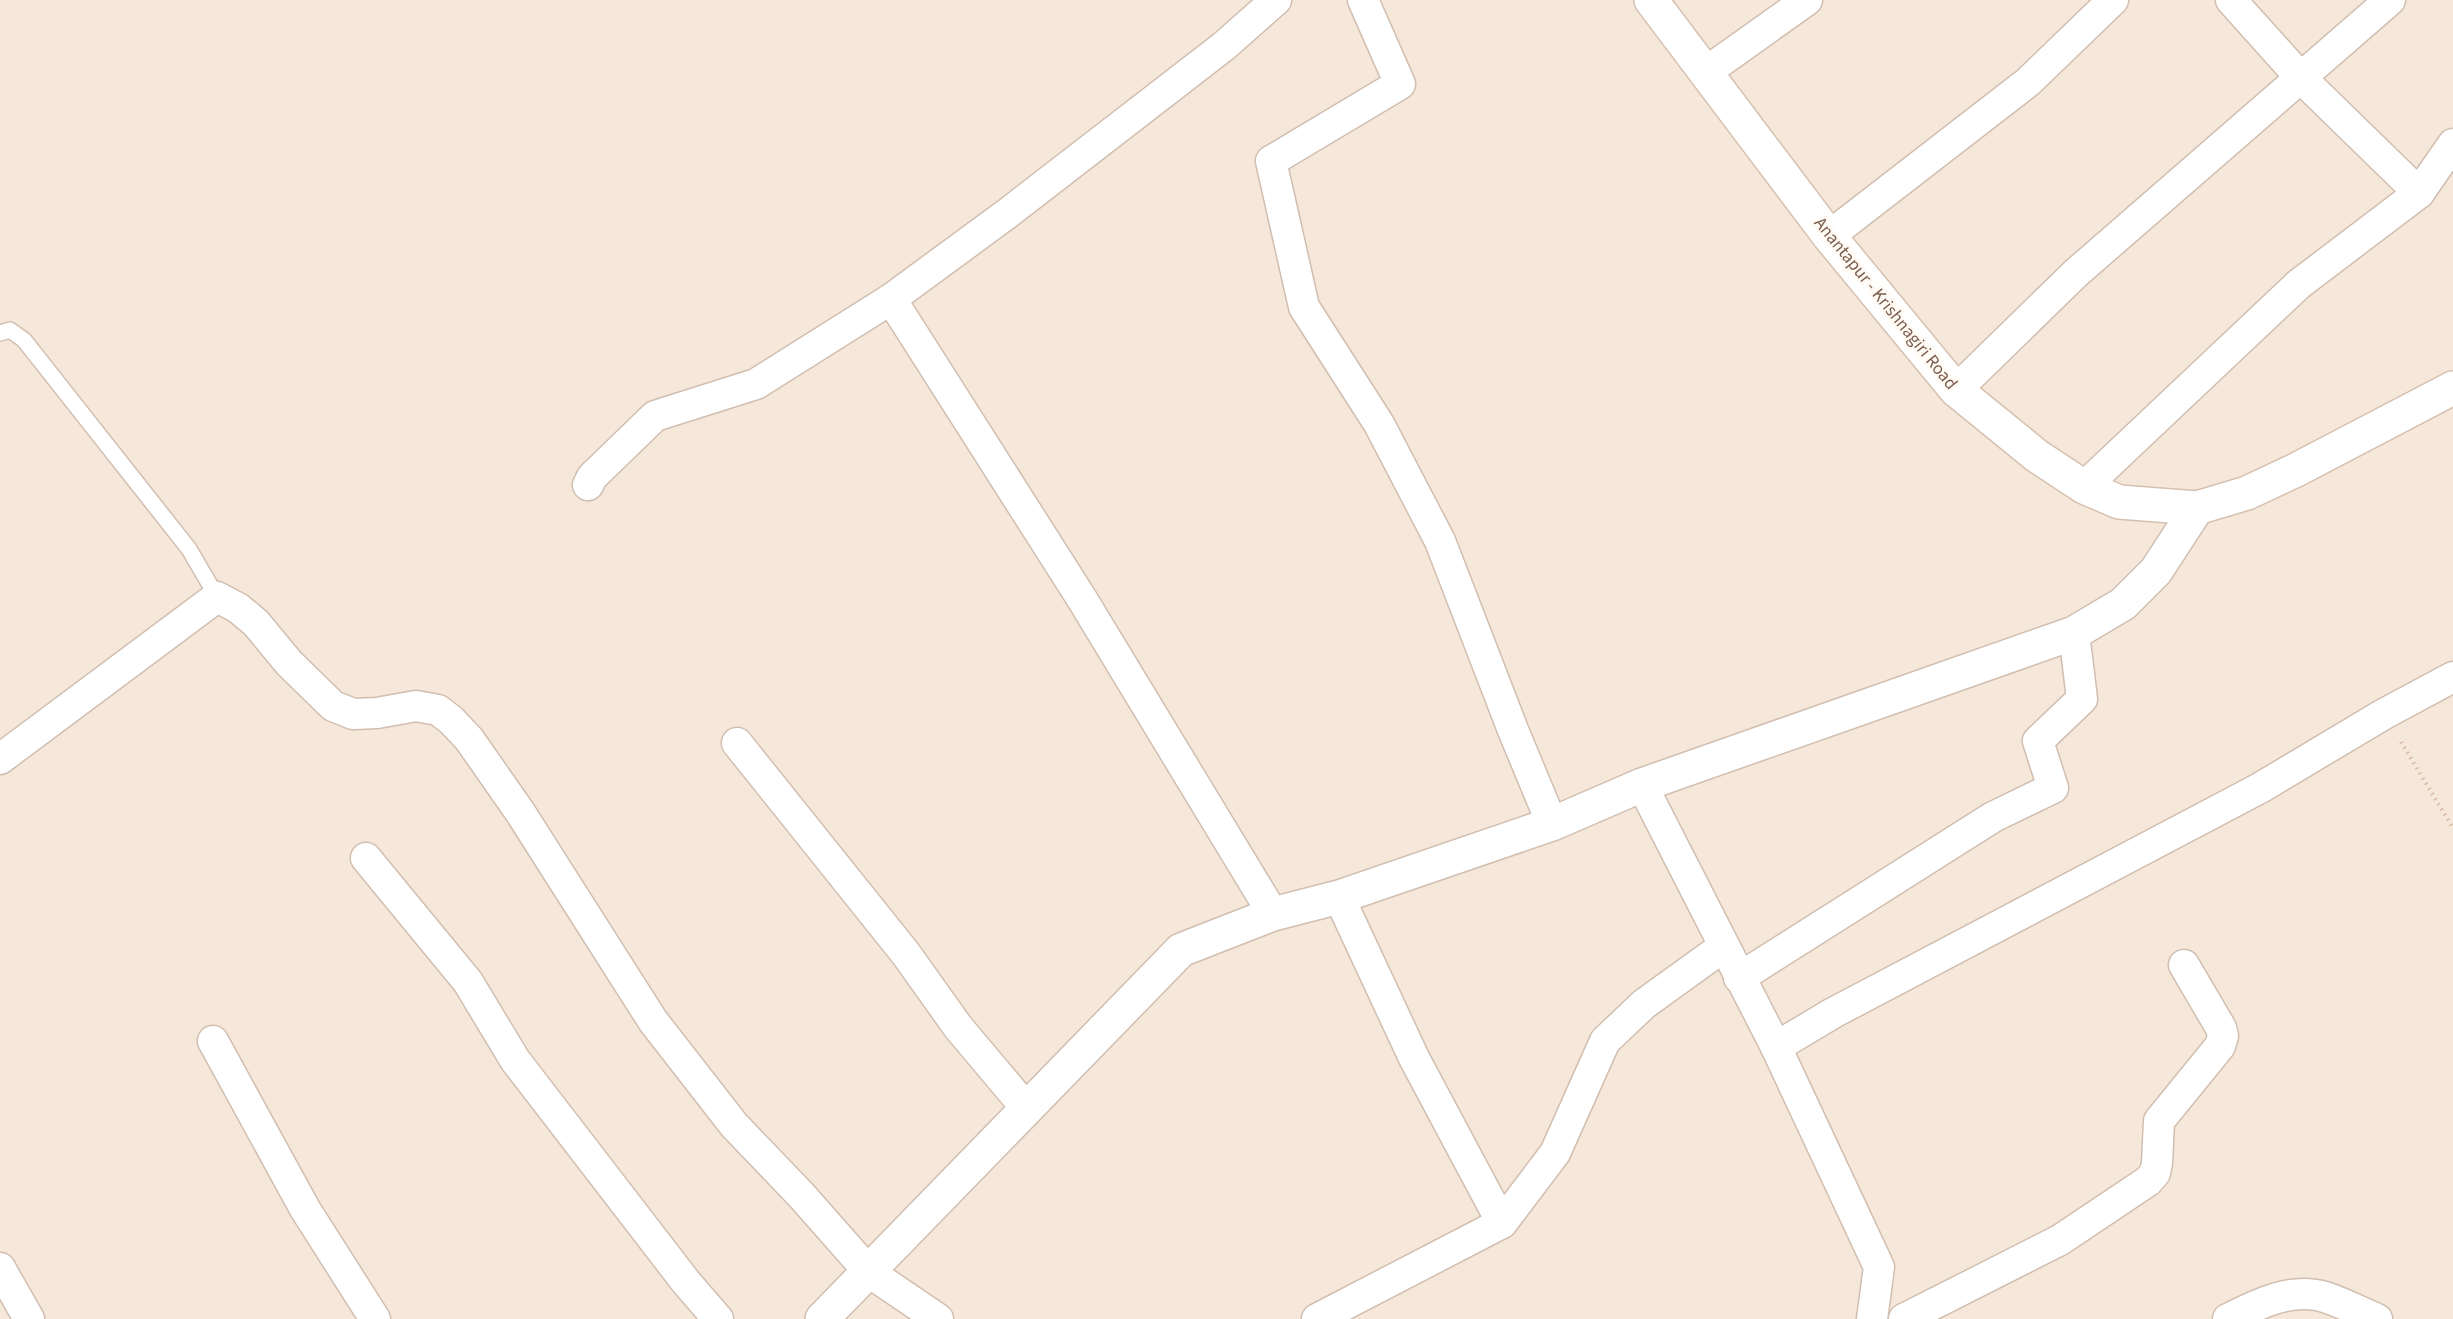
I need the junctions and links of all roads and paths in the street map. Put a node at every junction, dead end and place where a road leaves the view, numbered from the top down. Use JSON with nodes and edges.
{"nodes":[{"id":1,"x":1276,"y":0,"type":"edge"},
{"id":2,"x":1363,"y":0,"type":"edge"},
{"id":3,"x":1651,"y":0,"type":"edge"},
{"id":4,"x":1808,"y":0,"type":"edge"},
{"id":5,"x":2113,"y":0,"type":"edge"},
{"id":6,"x":2231,"y":0,"type":"edge"},
{"id":7,"x":2390,"y":0,"type":"edge"},
{"id":8,"x":1706,"y":72,"type":"junction"},
{"id":9,"x":2301,"y":78,"type":"junction"},
{"id":10,"x":2453,"y":144,"type":"edge"},
{"id":11,"x":2419,"y":193,"type":"junction"},
{"id":12,"x":1829,"y":236,"type":"junction"},
{"id":13,"x":891,"y":299,"type":"junction"},
{"id":14,"x":0,"y":333,"type":"edge"},
{"id":15,"x":2453,"y":388,"type":"edge"},
{"id":16,"x":1956,"y":390,"type":"junction"},
{"id":17,"x":588,"y":485,"type":"dead end"},
{"id":18,"x":2084,"y":487,"type":"junction"},
{"id":19,"x":2197,"y":508,"type":"junction"},
{"id":20,"x":217,"y":597,"type":"junction"},
{"id":21,"x":2074,"y":633,"type":"junction"},
{"id":22,"x":2453,"y":677,"type":"edge"},
{"id":23,"x":2384,"y":714,"type":"junction"},
{"id":24,"x":737,"y":743,"type":"dead end"},
{"id":25,"x":0,"y":759,"type":"edge"},
{"id":26,"x":1642,"y":785,"type":"junction"},
{"id":27,"x":1552,"y":824,"type":"junction"},
{"id":28,"x":2453,"y":828,"type":"edge"},
{"id":29,"x":366,"y":858,"type":"dead end"},
{"id":30,"x":1339,"y":897,"type":"junction"},
{"id":31,"x":1273,"y":914,"type":"junction"},
{"id":32,"x":1723,"y":947,"type":"junction"},
{"id":33,"x":2184,"y":965,"type":"dead end"},
{"id":34,"x":1739,"y":978,"type":"junction"},
{"id":35,"x":213,"y":1041,"type":"dead end"},
{"id":36,"x":1776,"y":1047,"type":"junction"},
{"id":37,"x":1027,"y":1109,"type":"junction"},
{"id":38,"x":1502,"y":1224,"type":"junction"},
{"id":39,"x":0,"y":1268,"type":"edge"},
{"id":40,"x":868,"y":1272,"type":"junction"},
{"id":41,"x":29,"y":1319,"type":"edge"},
{"id":42,"x":375,"y":1319,"type":"edge"},
{"id":43,"x":718,"y":1319,"type":"edge"},
{"id":44,"x":822,"y":1319,"type":"edge"},
{"id":45,"x":938,"y":1319,"type":"edge"},
{"id":46,"x":1317,"y":1319,"type":"edge"},
{"id":47,"x":1872,"y":1319,"type":"edge"},
{"id":48,"x":1904,"y":1319,"type":"edge"},
{"id":49,"x":2228,"y":1319,"type":"edge"},
{"id":50,"x":2377,"y":1319,"type":"edge"}],
"edges":[{"from":1,"to":13,"type":"street"},
{"from":2,"to":27,"type":"street"},
{"from":3,"to":8,"type":"street","name":"Anantapur - Krishnagiri Road"},
{"from":4,"to":8,"type":"street"},
{"from":5,"to":12,"type":"street"},
{"from":6,"to":9,"type":"street"},
{"from":7,"to":9,"type":"street"},
{"from":8,"to":12,"type":"street","name":"Anantapur - Krishnagiri Road"},
{"from":9,"to":11,"type":"street"},
{"from":9,"to":16,"type":"street"},
{"from":10,"to":11,"type":"street"},
{"from":11,"to":18,"type":"street"},
{"from":12,"to":16,"type":"street","name":"Anantapur - Krishnagiri Road"},
{"from":13,"to":17,"type":"street"},
{"from":13,"to":31,"type":"street"},
{"from":14,"to":20,"type":"lane"},
{"from":15,"to":19,"type":"street","name":"Anantapur - Krishnagiri Road"},
{"from":16,"to":18,"type":"street","name":"Anantapur - Krishnagiri Road"},
{"from":18,"to":19,"type":"street","name":"Anantapur - Krishnagiri Road"},
{"from":19,"to":21,"type":"street"},
{"from":20,"to":25,"type":"street"},
{"from":20,"to":40,"type":"street"},
{"from":21,"to":26,"type":"street"},
{"from":21,"to":34,"type":"street"},
{"from":22,"to":23,"type":"street"},
{"from":23,"to":28,"type":"path"},
{"from":23,"to":36,"type":"street"},
{"from":24,"to":37,"type":"street"},
{"from":26,"to":27,"type":"street"},
{"from":26,"to":32,"type":"street"},
{"from":27,"to":30,"type":"street"},
{"from":29,"to":43,"type":"street"},
{"from":30,"to":31,"type":"street"},
{"from":30,"to":38,"type":"street"},
{"from":31,"to":37,"type":"street"},
{"from":32,"to":34,"type":"street"},
{"from":32,"to":38,"type":"street"},
{"from":33,"to":48,"type":"street"},
{"from":34,"to":36,"type":"street"},
{"from":35,"to":42,"type":"street"},
{"from":36,"to":47,"type":"street"},
{"from":37,"to":40,"type":"street"},
{"from":38,"to":46,"type":"street"},
{"from":39,"to":41,"type":"street"},
{"from":40,"to":44,"type":"street"},
{"from":40,"to":45,"type":"street"},
{"from":49,"to":50,"type":"street"}]}
